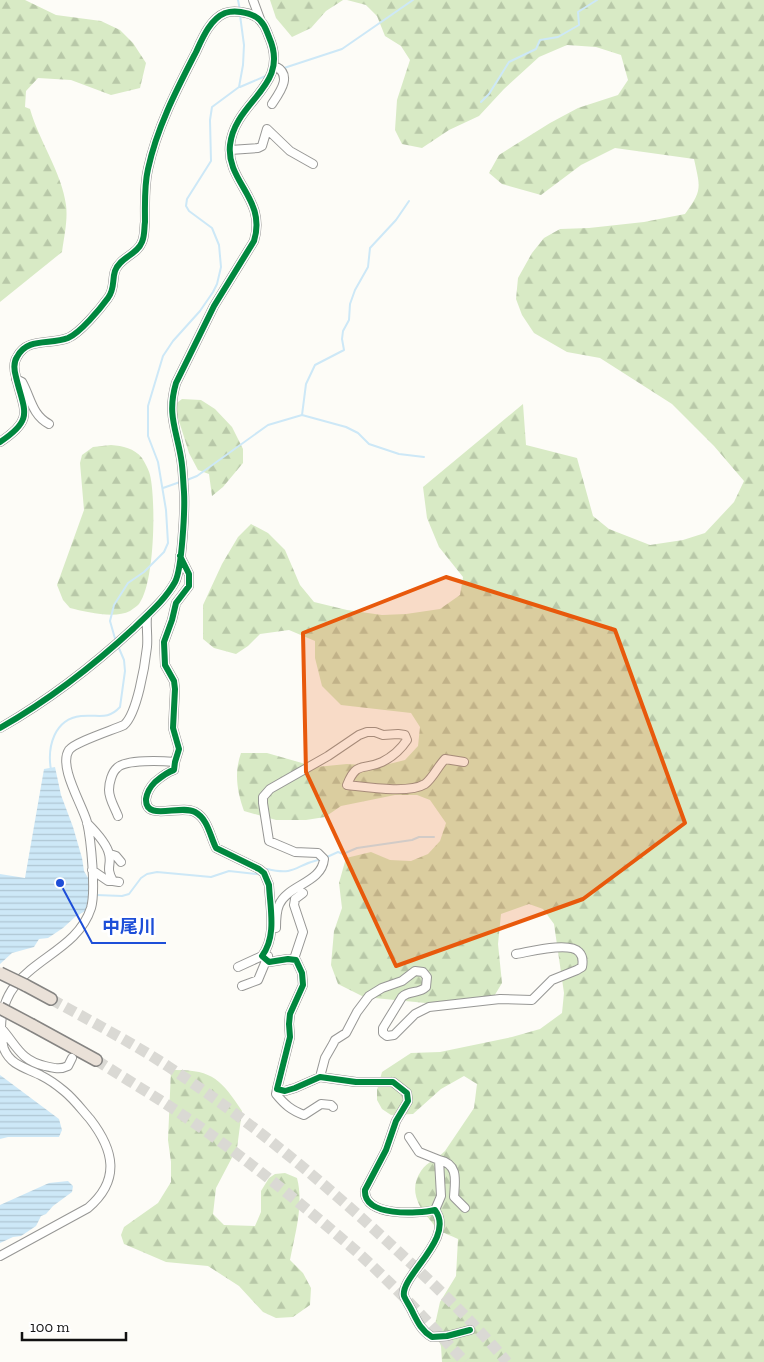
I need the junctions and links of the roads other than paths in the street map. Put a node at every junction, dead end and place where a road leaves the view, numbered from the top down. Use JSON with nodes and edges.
{"nodes":[{"id":1,"x":253,"y":0,"type":"edge"},
{"id":2,"x":260,"y":20,"type":"junction"},
{"id":3,"x":277,"y":69,"type":"junction"},
{"id":4,"x":272,"y":104,"type":"dead end"},
{"id":5,"x":230,"y":150,"type":"junction"},
{"id":6,"x":313,"y":164,"type":"dead end"},
{"id":7,"x":16,"y":379,"type":"junction"},
{"id":8,"x":49,"y":424,"type":"dead end"},
{"id":9,"x":0,"y":442,"type":"edge"},
{"id":10,"x":180,"y":556,"type":"junction"},
{"id":11,"x":147,"y":616,"type":"junction"},
{"id":12,"x":0,"y":728,"type":"edge"},
{"id":13,"x":175,"y":762,"type":"junction"},
{"id":14,"x":464,"y":762,"type":"dead end"},
{"id":15,"x":118,"y":816,"type":"dead end"},
{"id":16,"x":87,"y":823,"type":"junction"},
{"id":17,"x":110,"y":854,"type":"junction"},
{"id":18,"x":121,"y":862,"type":"dead end"},
{"id":19,"x":92,"y":870,"type":"junction"},
{"id":20,"x":302,"y":893,"type":"dead end"},
{"id":21,"x":516,"y":954,"type":"dead end"},
{"id":22,"x":264,"y":958,"type":"junction"},
{"id":23,"x":294,"y":959,"type":"junction"},
{"id":24,"x":238,"y":967,"type":"dead end"},
{"id":25,"x":0,"y":973,"type":"edge"},
{"id":26,"x":242,"y":986,"type":"dead end"},
{"id":27,"x":51,"y":999,"type":"tunnel mouth"},
{"id":28,"x":0,"y":1008,"type":"edge"},
{"id":29,"x":1,"y":1028,"type":"edge"},
{"id":30,"x":72,"y":1058,"type":"dead end"},
{"id":31,"x":96,"y":1060,"type":"tunnel mouth"},
{"id":32,"x":320,"y":1077,"type":"junction"},
{"id":33,"x":277,"y":1089,"type":"junction"},
{"id":34,"x":333,"y":1108,"type":"dead end"},
{"id":35,"x":409,"y":1137,"type":"dead end"},
{"id":36,"x":439,"y":1160,"type":"junction"},
{"id":37,"x":465,"y":1208,"type":"dead end"},
{"id":38,"x":435,"y":1210,"type":"junction"},
{"id":39,"x":0,"y":1256,"type":"edge"},
{"id":40,"x":470,"y":1330,"type":"dead end"}],
"edges":[{"from":1,"to":2,"type":"street"},
{"from":2,"to":3,"type":"street"},
{"from":2,"to":7,"type":"street"},
{"from":3,"to":4,"type":"street"},
{"from":3,"to":5,"type":"street"},
{"from":5,"to":6,"type":"street"},
{"from":5,"to":10,"type":"street"},
{"from":7,"to":8,"type":"street"},
{"from":7,"to":9,"type":"street"},
{"from":10,"to":11,"type":"street"},
{"from":10,"to":13,"type":"street"},
{"from":11,"to":12,"type":"street"},
{"from":11,"to":16,"type":"street"},
{"from":13,"to":15,"type":"street"},
{"from":13,"to":22,"type":"street"},
{"from":14,"to":22,"type":"street"},
{"from":16,"to":17,"type":"street"},
{"from":16,"to":19,"type":"street"},
{"from":17,"to":18,"type":"street"},
{"from":17,"to":19,"type":"street"},
{"from":19,"to":29,"type":"street"},
{"from":20,"to":23,"type":"street"},
{"from":21,"to":32,"type":"street"},
{"from":22,"to":23,"type":"street"},
{"from":22,"to":24,"type":"street"},
{"from":22,"to":26,"type":"street"},
{"from":23,"to":33,"type":"street"},
{"from":25,"to":27,"type":"highway","bridge":true},
{"from":28,"to":31,"type":"highway","bridge":true},
{"from":29,"to":30,"type":"street"},
{"from":29,"to":39,"type":"street"},
{"from":32,"to":33,"type":"street"},
{"from":32,"to":38,"type":"street"},
{"from":33,"to":34,"type":"street"},
{"from":35,"to":36,"type":"street"},
{"from":36,"to":37,"type":"street"},
{"from":36,"to":38,"type":"street"},
{"from":38,"to":40,"type":"street"}]}
